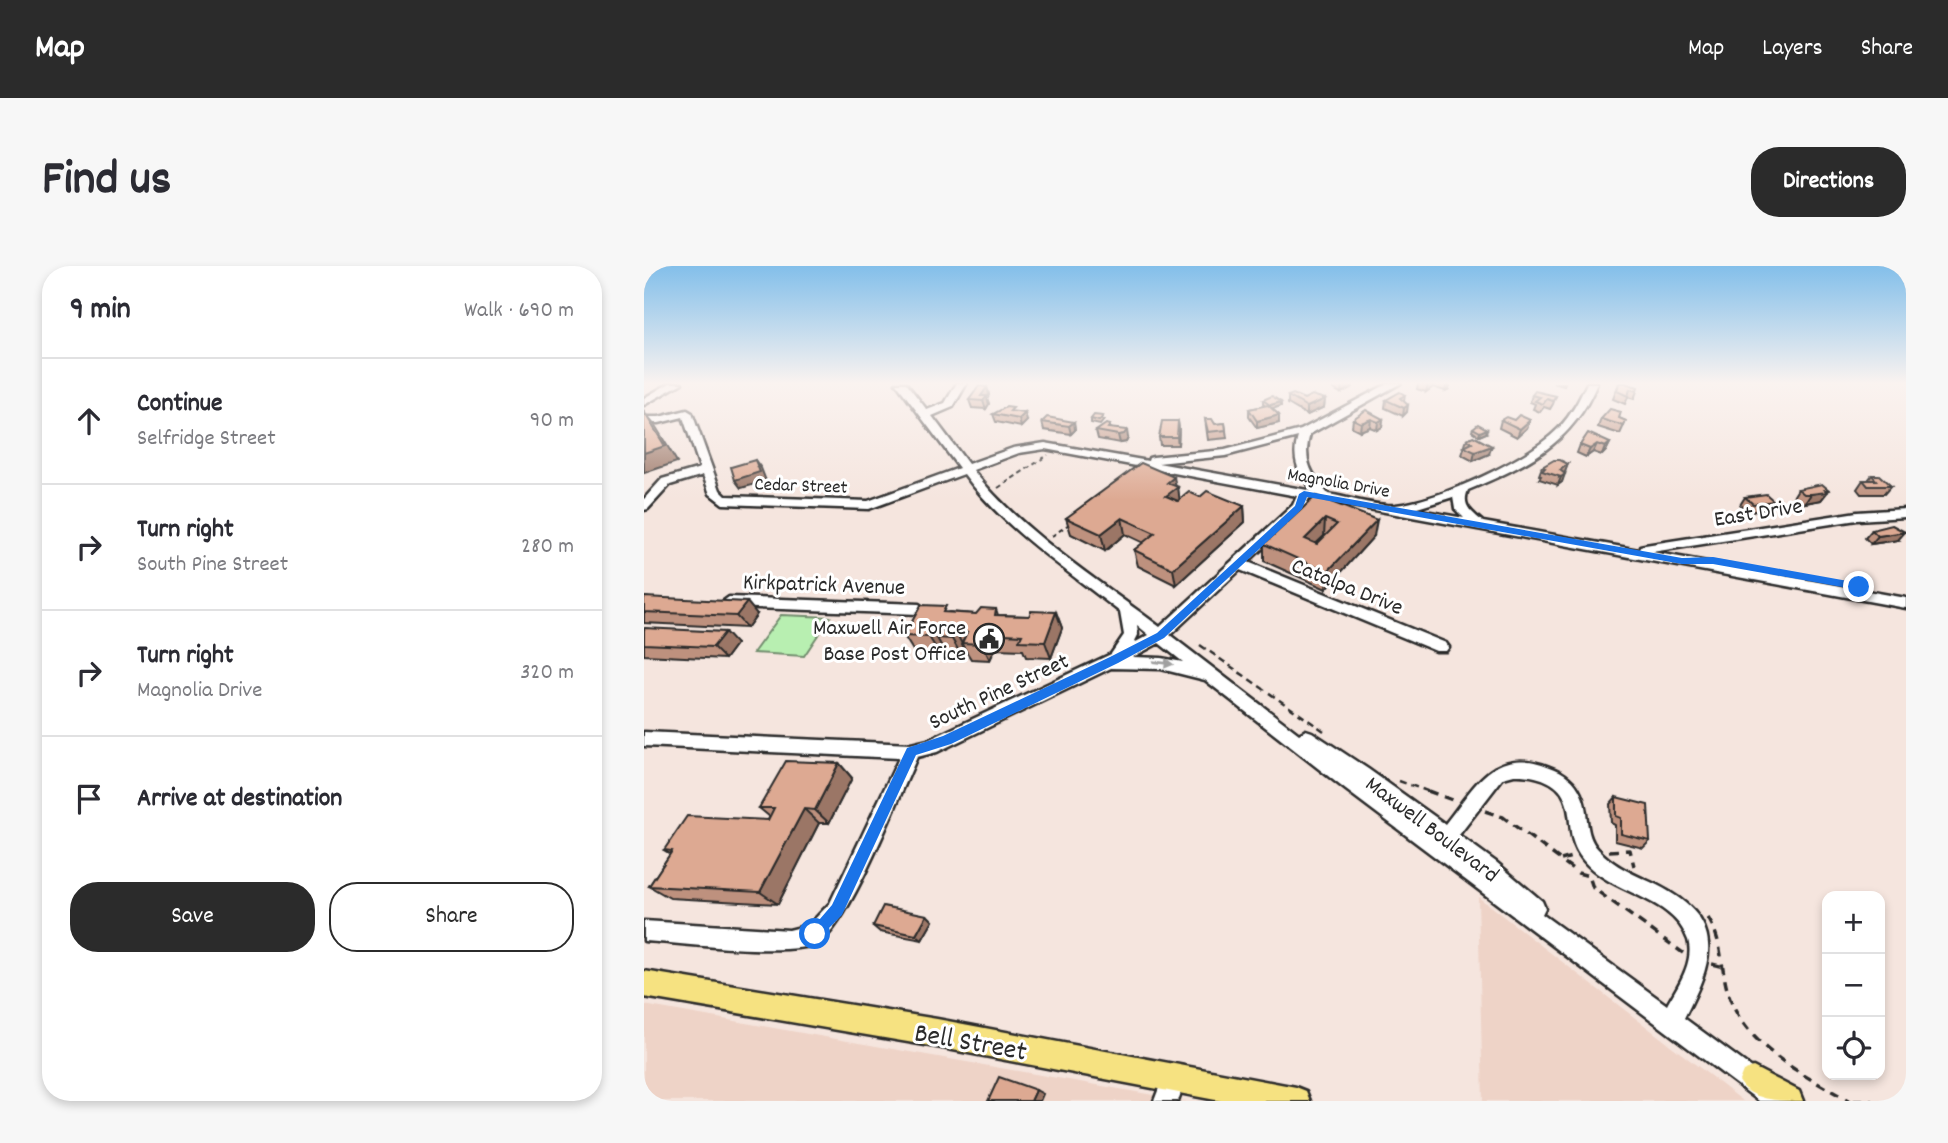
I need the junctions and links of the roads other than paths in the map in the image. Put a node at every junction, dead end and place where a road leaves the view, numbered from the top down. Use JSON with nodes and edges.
{"nodes":[{"id":1,"x":690,"y":422,"type":"edge"},
{"id":2,"x":930,"y":422,"type":"edge"},
{"id":3,"x":944,"y":422,"type":"edge"},
{"id":4,"x":1324,"y":422,"type":"edge"},
{"id":5,"x":1570,"y":422,"type":"edge"},
{"id":6,"x":1305,"y":432,"type":"junction"},
{"id":7,"x":947,"y":443,"type":"junction"},
{"id":8,"x":1130,"y":462,"type":"junction"},
{"id":9,"x":967,"y":469,"type":"junction"},
{"id":10,"x":707,"y":470,"type":"junction"},
{"id":11,"x":1463,"y":488,"type":"junction"},
{"id":12,"x":1304,"y":494,"type":"junction"},
{"id":13,"x":1324,"y":497,"type":"junction"},
{"id":14,"x":644,"y":506,"type":"edge"},
{"id":15,"x":1390,"y":510,"type":"junction"},
{"id":16,"x":1906,"y":513,"type":"edge"},
{"id":17,"x":1481,"y":526,"type":"junction"},
{"id":18,"x":1618,"y":550,"type":"junction"},
{"id":19,"x":1239,"y":564,"type":"junction"},
{"id":20,"x":1861,"y":591,"type":"junction"},
{"id":21,"x":1906,"y":595,"type":"edge"},
{"id":22,"x":713,"y":601,"type":"edge"},
{"id":23,"x":1906,"y":603,"type":"edge"},
{"id":24,"x":919,"y":609,"type":"edge"},
{"id":25,"x":1126,"y":609,"type":"junction"},
{"id":26,"x":1161,"y":635,"type":"junction"},
{"id":27,"x":1441,"y":647,"type":"dead end"},
{"id":28,"x":1109,"y":663,"type":"junction"},
{"id":29,"x":1219,"y":680,"type":"junction"},
{"id":30,"x":644,"y":740,"type":"edge"},
{"id":31,"x":911,"y":751,"type":"junction"},
{"id":32,"x":1445,"y":838,"type":"junction"},
{"id":33,"x":644,"y":931,"type":"edge"},
{"id":34,"x":644,"y":984,"type":"edge"},
{"id":35,"x":1635,"y":993,"type":"junction"},
{"id":36,"x":1671,"y":1020,"type":"junction"},
{"id":37,"x":1753,"y":1081,"type":"junction"},
{"id":38,"x":1170,"y":1089,"type":"edge"},
{"id":39,"x":1296,"y":1101,"type":"edge"},
{"id":40,"x":1778,"y":1101,"type":"edge"},
{"id":41,"x":1789,"y":1101,"type":"edge"}],
"edges":[{"from":1,"to":10,"type":"street","name":"Cedar Street"},
{"from":2,"to":7,"type":"street","name":"Maxwell Boulevard"},
{"from":3,"to":7,"type":"street"},
{"from":4,"to":6,"type":"street"},
{"from":5,"to":11,"type":"street"},
{"from":6,"to":8,"type":"street"},
{"from":6,"to":13,"type":"street"},
{"from":7,"to":9,"type":"street","name":"Maxwell Boulevard"},
{"from":8,"to":9,"type":"street","name":"Magnolia Drive"},
{"from":8,"to":12,"type":"street","name":"Magnolia Drive"},
{"from":9,"to":10,"type":"street","name":"Cedar Street"},
{"from":9,"to":25,"type":"street","name":"Maxwell Boulevard"},
{"from":10,"to":14,"type":"street"},
{"from":11,"to":15,"type":"street"},
{"from":11,"to":17,"type":"street"},
{"from":12,"to":13,"type":"street","name":"Magnolia Drive"},
{"from":12,"to":19,"type":"street","name":"South Pine Street"},
{"from":13,"to":15,"type":"street","name":"Magnolia Drive"},
{"from":15,"to":17,"type":"street","name":"Magnolia Drive"},
{"from":16,"to":18,"type":"street","name":"East Drive"},
{"from":17,"to":18,"type":"street","name":"Magnolia Drive"},
{"from":18,"to":20,"type":"street","name":"Magnolia Drive"},
{"from":19,"to":26,"type":"street","name":"South Pine Street"},
{"from":19,"to":27,"type":"street","name":"Catalpa Drive"},
{"from":20,"to":21,"type":"street","name":"Magnolia Drive"},
{"from":20,"to":23,"type":"street","name":"Magnolia Drive"},
{"from":22,"to":24,"type":"street","name":"Kirkpatrick Avenue"},
{"from":25,"to":26,"type":"street","name":"Maxwell Boulevard"},
{"from":25,"to":28,"type":"street"},
{"from":26,"to":28,"type":"street","name":"South Pine Street"},
{"from":26,"to":29,"type":"street","name":"Maxwell Boulevard"},
{"from":28,"to":29,"type":"street","one_way":true},
{"from":28,"to":31,"type":"street","name":"South Pine Street"},
{"from":29,"to":32,"type":"street","name":"Maxwell Boulevard"},
{"from":29,"to":35,"type":"street","name":"Maxwell Boulevard"},
{"from":30,"to":31,"type":"street","name":"South Pine Street"},
{"from":31,"to":33,"type":"street"},
{"from":32,"to":35,"type":"street","name":"Maxwell Boulevard"},
{"from":32,"to":36,"type":"street"},
{"from":34,"to":38,"type":"main road","name":"Bell Street"},
{"from":35,"to":36,"type":"street","name":"Maxwell Boulevard"},
{"from":36,"to":37,"type":"street","name":"Maxwell Boulevard"},
{"from":37,"to":40,"type":"street","name":"Maxwell Boulevard"},
{"from":37,"to":41,"type":"main road"},
{"from":38,"to":39,"type":"main road","name":"Bell Street"}]}
